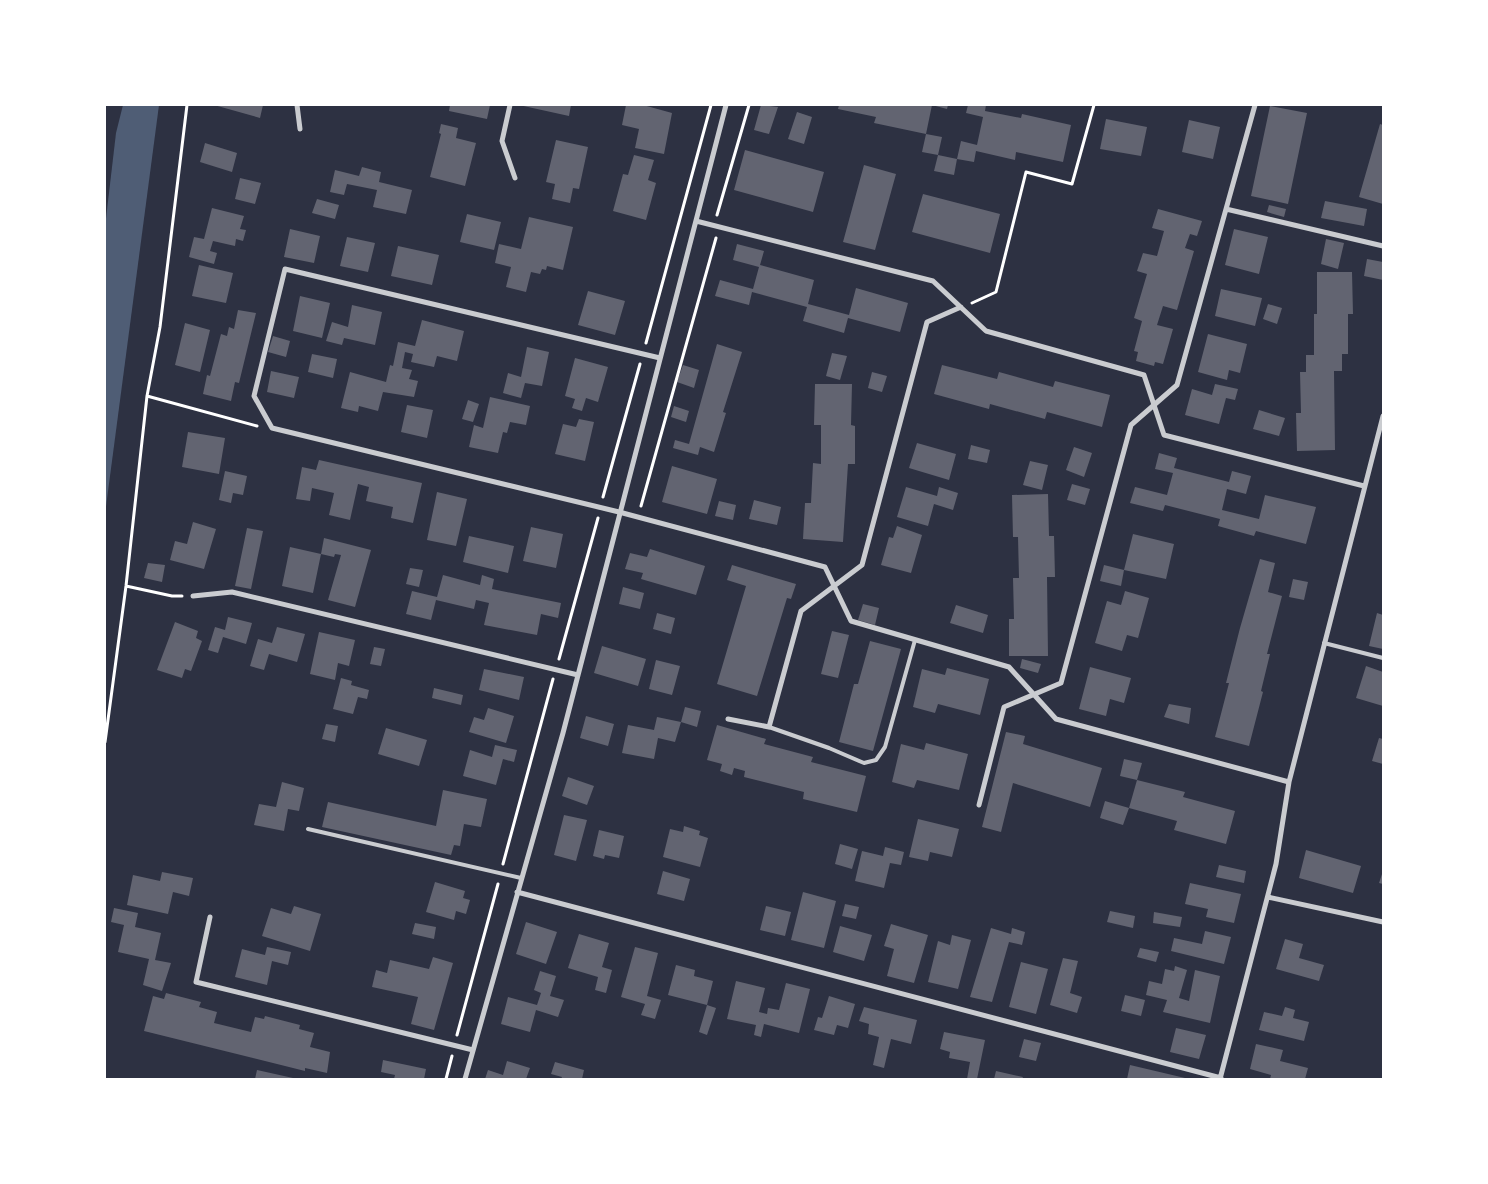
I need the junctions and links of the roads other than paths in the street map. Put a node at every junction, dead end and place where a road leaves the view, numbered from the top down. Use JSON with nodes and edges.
{"nodes":[{"id":1,"x":297,"y":105,"type":"edge"},
{"id":2,"x":510,"y":105,"type":"edge"},
{"id":3,"x":726,"y":105,"type":"edge"},
{"id":4,"x":1255,"y":105,"type":"edge"},
{"id":5,"x":300,"y":129,"type":"dead end"},
{"id":6,"x":514,"y":178,"type":"dead end"},
{"id":7,"x":1226,"y":209,"type":"junction"},
{"id":8,"x":696,"y":221,"type":"junction"},
{"id":9,"x":1383,"y":246,"type":"edge"},
{"id":10,"x":961,"y":307,"type":"junction"},
{"id":11,"x":660,"y":358,"type":"junction"},
{"id":12,"x":1154,"y":405,"type":"junction"},
{"id":13,"x":1383,"y":416,"type":"edge"},
{"id":14,"x":1364,"y":486,"type":"junction"},
{"id":15,"x":619,"y":512,"type":"junction"},
{"id":16,"x":834,"y":586,"type":"junction"},
{"id":17,"x":193,"y":596,"type":"road end"},
{"id":18,"x":915,"y":640,"type":"junction"},
{"id":19,"x":1324,"y":642,"type":"junction"},
{"id":20,"x":1383,"y":658,"type":"edge"},
{"id":21,"x":578,"y":675,"type":"junction"},
{"id":22,"x":1034,"y":694,"type":"junction"},
{"id":23,"x":728,"y":719,"type":"dead end"},
{"id":24,"x":769,"y":727,"type":"junction"},
{"id":25,"x":1289,"y":782,"type":"junction"},
{"id":26,"x":979,"y":805,"type":"dead end"},
{"id":27,"x":308,"y":829,"type":"dead end"},
{"id":28,"x":521,"y":878,"type":"junction"},
{"id":29,"x":517,"y":892,"type":"junction"},
{"id":30,"x":1268,"y":897,"type":"junction"},
{"id":31,"x":210,"y":917,"type":"dead end"},
{"id":32,"x":1383,"y":922,"type":"edge"},
{"id":33,"x":473,"y":1050,"type":"junction"},
{"id":34,"x":1220,"y":1078,"type":"edge"},
{"id":35,"x":465,"y":1079,"type":"edge"}],
"edges":[{"from":1,"to":5,"type":"street"},
{"from":2,"to":6,"type":"street"},
{"from":3,"to":8,"type":"street"},
{"from":4,"to":7,"type":"street"},
{"from":7,"to":9,"type":"street"},
{"from":7,"to":12,"type":"street"},
{"from":8,"to":10,"type":"street"},
{"from":8,"to":11,"type":"street"},
{"from":10,"to":12,"type":"street"},
{"from":10,"to":16,"type":"street"},
{"from":11,"to":15,"type":"street"},
{"from":11,"to":15,"type":"street"},
{"from":12,"to":14,"type":"street"},
{"from":12,"to":22,"type":"street"},
{"from":13,"to":14,"type":"street"},
{"from":14,"to":19,"type":"street"},
{"from":15,"to":16,"type":"street"},
{"from":15,"to":21,"type":"street"},
{"from":16,"to":18,"type":"street"},
{"from":16,"to":24,"type":"street"},
{"from":17,"to":21,"type":"street"},
{"from":18,"to":22,"type":"street"},
{"from":18,"to":24,"type":"lane"},
{"from":19,"to":20,"type":"lane"},
{"from":19,"to":25,"type":"street"},
{"from":21,"to":28,"type":"street"},
{"from":22,"to":25,"type":"street"},
{"from":22,"to":26,"type":"street"},
{"from":23,"to":24,"type":"street"},
{"from":25,"to":30,"type":"street"},
{"from":27,"to":28,"type":"lane"},
{"from":28,"to":29,"type":"street"},
{"from":29,"to":33,"type":"street"},
{"from":29,"to":34,"type":"street"},
{"from":30,"to":32,"type":"street"},
{"from":30,"to":34,"type":"street"},
{"from":31,"to":33,"type":"street"},
{"from":33,"to":35,"type":"street"}]}
